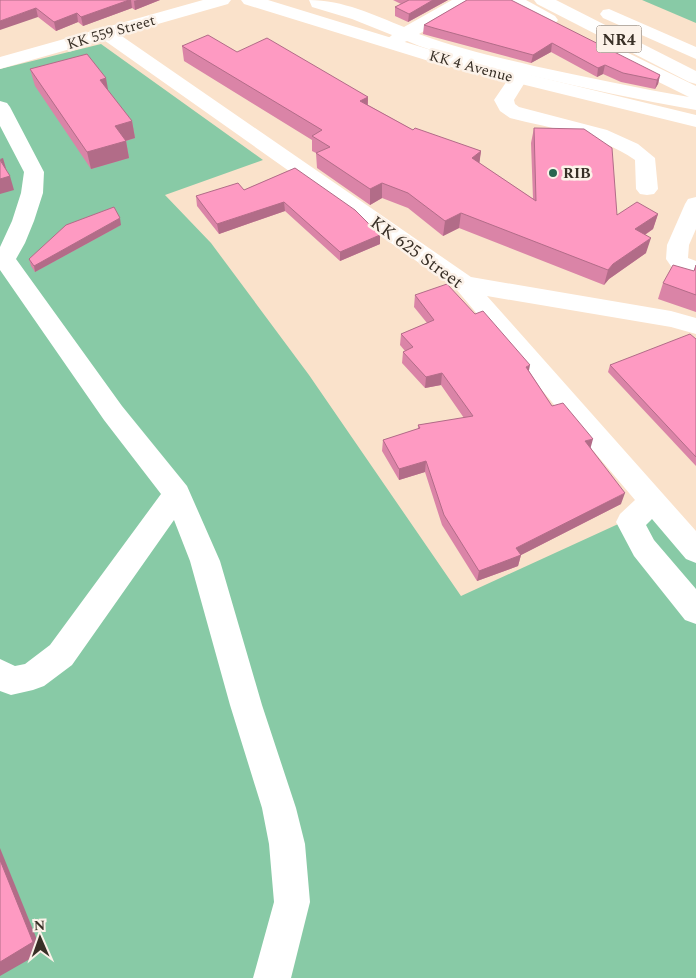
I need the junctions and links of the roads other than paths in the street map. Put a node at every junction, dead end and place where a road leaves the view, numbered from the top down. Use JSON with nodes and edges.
{"nodes":[{"id":1,"x":222,"y":0,"type":"edge"},
{"id":2,"x":250,"y":0,"type":"edge"},
{"id":3,"x":318,"y":0,"type":"edge"},
{"id":4,"x":464,"y":0,"type":"edge"},
{"id":5,"x":513,"y":0,"type":"edge"},
{"id":6,"x":542,"y":0,"type":"edge"},
{"id":7,"x":596,"y":8,"type":"dead end"},
{"id":8,"x":107,"y":34,"type":"junction"},
{"id":9,"x":399,"y":38,"type":"junction"},
{"id":10,"x":696,"y":54,"type":"edge"},
{"id":11,"x":0,"y":63,"type":"edge"},
{"id":12,"x":696,"y":78,"type":"edge"},
{"id":13,"x":518,"y":79,"type":"junction"},
{"id":14,"x":696,"y":93,"type":"edge"},
{"id":15,"x":696,"y":104,"type":"edge"},
{"id":16,"x":0,"y":106,"type":"edge"},
{"id":17,"x":696,"y":121,"type":"edge"},
{"id":18,"x":647,"y":189,"type":"dead end"},
{"id":19,"x":696,"y":204,"type":"edge"},
{"id":20,"x":696,"y":268,"type":"edge"},
{"id":21,"x":464,"y":284,"type":"junction"},
{"id":22,"x":696,"y":326,"type":"edge"},
{"id":23,"x":177,"y":494,"type":"junction"},
{"id":24,"x":653,"y":501,"type":"junction"},
{"id":25,"x":696,"y":551,"type":"edge"},
{"id":26,"x":696,"y":611,"type":"edge"},
{"id":27,"x":0,"y":673,"type":"edge"},
{"id":28,"x":272,"y":978,"type":"edge"}],
"edges":[{"from":1,"to":8,"type":"main road","name":"KK 559 Street"},
{"from":2,"to":9,"type":"main road","name":"KK 4 Avenue"},
{"from":3,"to":9,"type":"main road"},
{"from":4,"to":9,"type":"main road"},
{"from":5,"to":14,"type":"main road"},
{"from":6,"to":12,"type":"main road","number":"NR4"},
{"from":7,"to":10,"type":"main road","number":"NR4"},
{"from":8,"to":11,"type":"main road","name":"KK 559 Street"},
{"from":8,"to":21,"type":"main road","name":"KK 625 Street"},
{"from":9,"to":13,"type":"main road","name":"KK 4 Avenue"},
{"from":9,"to":15,"type":"main road"},
{"from":13,"to":17,"type":"main road","name":"KK 4 Avenue"},
{"from":13,"to":18,"type":"main road"},
{"from":16,"to":23,"type":"main road"},
{"from":19,"to":20,"type":"main road"},
{"from":21,"to":22,"type":"main road"},
{"from":21,"to":24,"type":"main road","name":"KK 625 Street"},
{"from":23,"to":27,"type":"main road"},
{"from":23,"to":28,"type":"main road"},
{"from":24,"to":25,"type":"main road","name":"KK 625 Street"},
{"from":24,"to":26,"type":"main road"}]}
